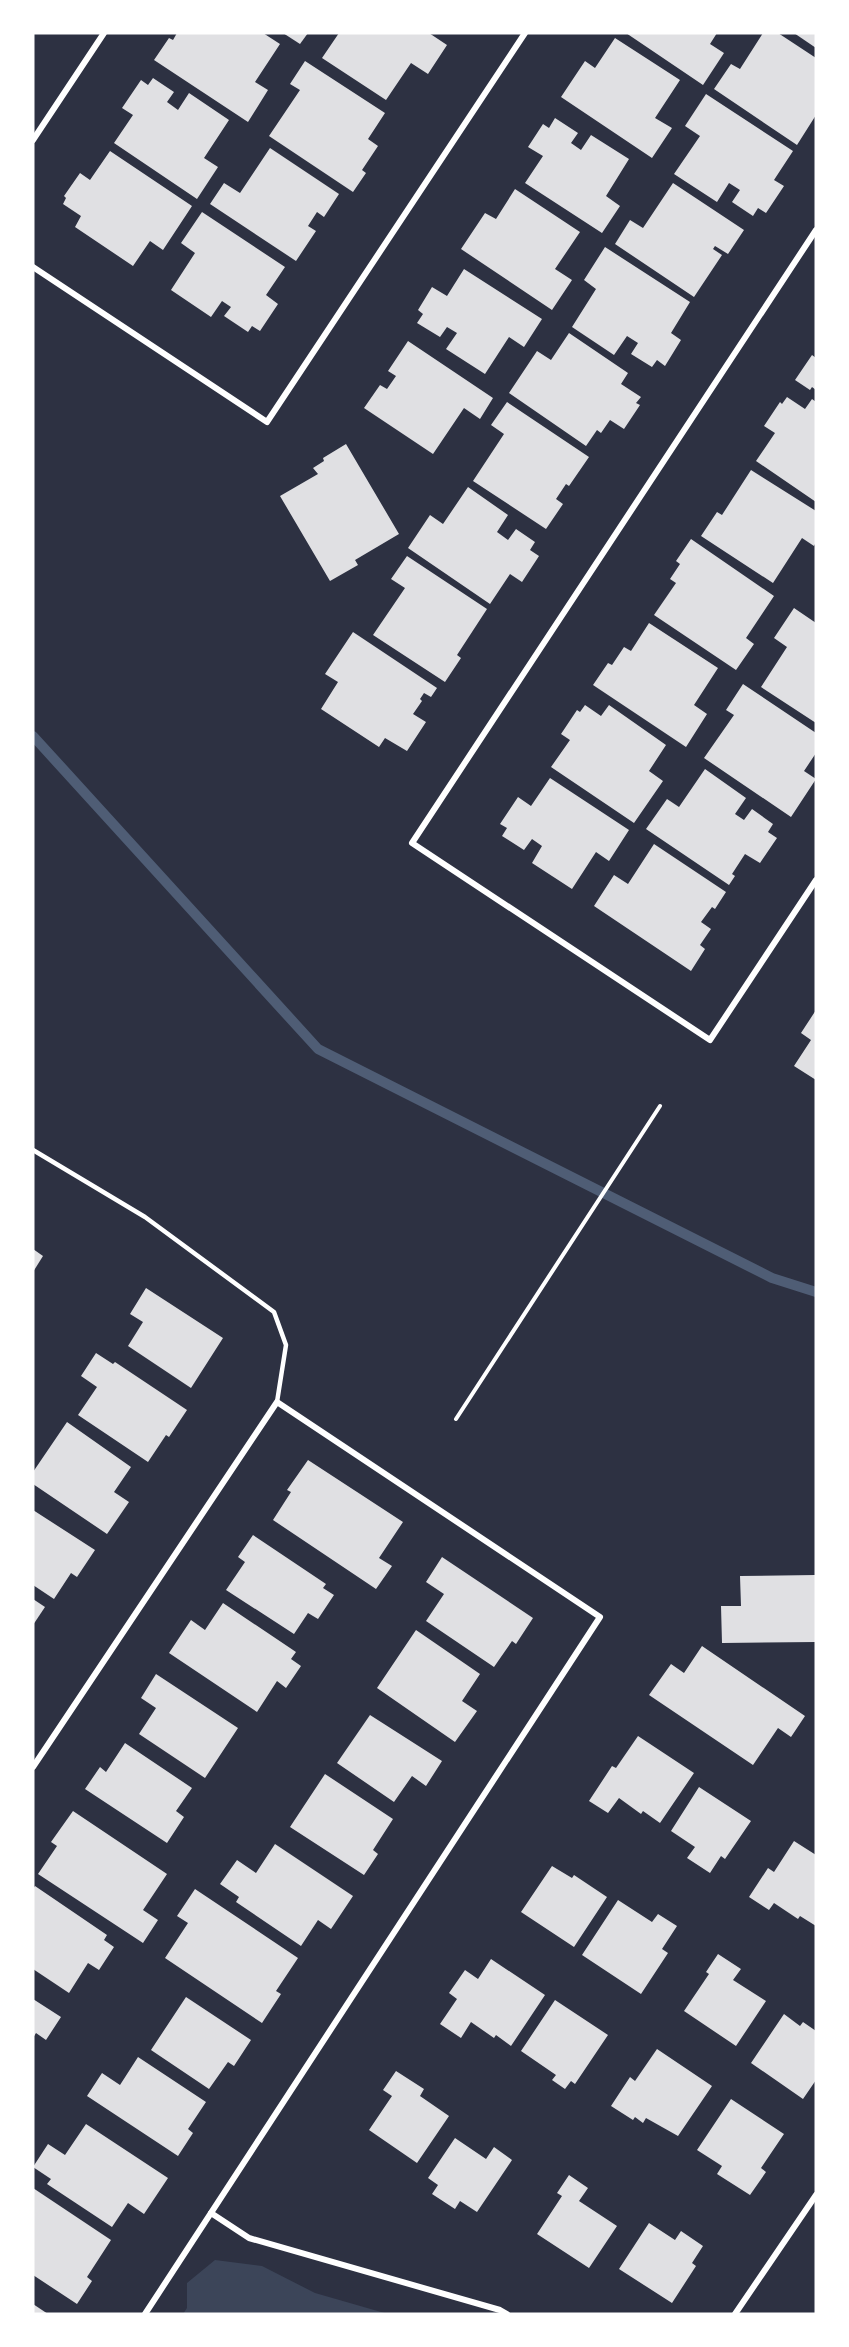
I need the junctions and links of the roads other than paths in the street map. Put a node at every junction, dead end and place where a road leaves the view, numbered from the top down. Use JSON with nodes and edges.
{"nodes":[{"id":1,"x":104,"y":33,"type":"edge"},
{"id":2,"x":525,"y":33,"type":"edge"},
{"id":3,"x":33,"y":141,"type":"edge"},
{"id":4,"x":816,"y":230,"type":"edge"},
{"id":5,"x":33,"y":267,"type":"edge"},
{"id":6,"x":816,"y":880,"type":"edge"},
{"id":7,"x":33,"y":1150,"type":"edge"},
{"id":8,"x":278,"y":1402,"type":"junction"},
{"id":9,"x":33,"y":1767,"type":"edge"},
{"id":10,"x":816,"y":2195,"type":"edge"},
{"id":11,"x":211,"y":2213,"type":"junction"},
{"id":12,"x":145,"y":2314,"type":"edge"},
{"id":13,"x":507,"y":2314,"type":"edge"},
{"id":14,"x":735,"y":2314,"type":"edge"}],
"edges":[{"from":1,"to":3,"type":"street"},
{"from":2,"to":5,"type":"street"},
{"from":4,"to":6,"type":"street"},
{"from":7,"to":8,"type":"lane"},
{"from":8,"to":9,"type":"street"},
{"from":8,"to":11,"type":"street"},
{"from":10,"to":14,"type":"street"},
{"from":11,"to":12,"type":"street"},
{"from":11,"to":13,"type":"street"}]}
